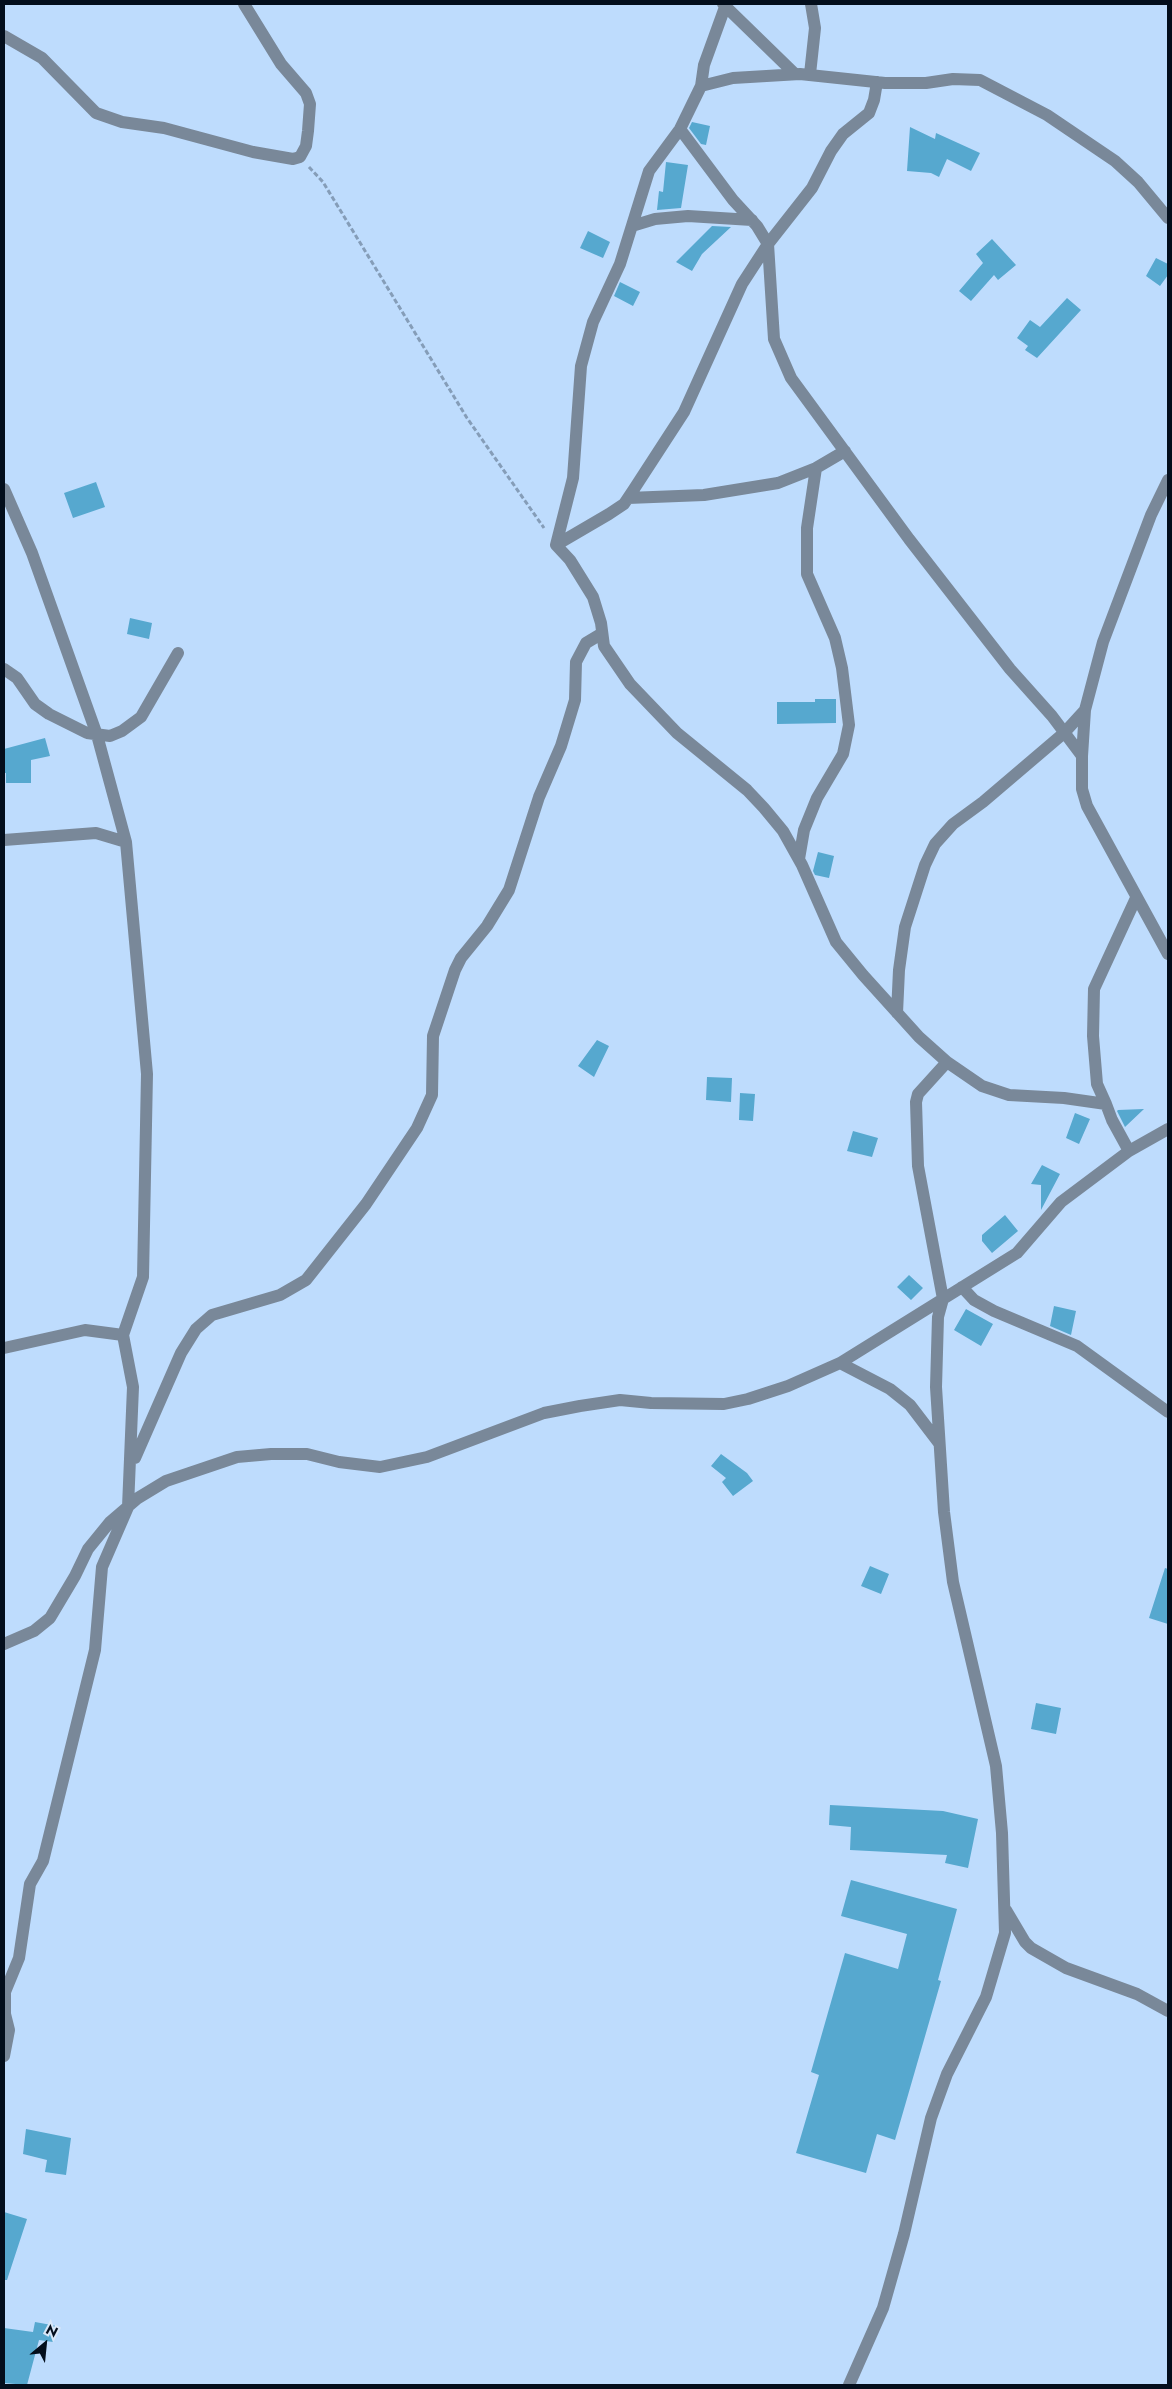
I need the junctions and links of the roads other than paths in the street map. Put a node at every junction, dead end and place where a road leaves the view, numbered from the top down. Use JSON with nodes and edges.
{"nodes":[{"id":1,"x":244,"y":4,"type":"edge"},
{"id":2,"x":811,"y":4,"type":"edge"},
{"id":3,"x":724,"y":5,"type":"edge"},
{"id":4,"x":4,"y":36,"type":"edge"},
{"id":5,"x":796,"y":74,"type":"junction"},
{"id":6,"x":810,"y":74,"type":"junction"},
{"id":7,"x":877,"y":82,"type":"junction"},
{"id":8,"x":701,"y":86,"type":"junction"},
{"id":9,"x":680,"y":129,"type":"junction"},
{"id":10,"x":1168,"y":218,"type":"edge"},
{"id":11,"x":752,"y":220,"type":"junction"},
{"id":12,"x":632,"y":226,"type":"junction"},
{"id":13,"x":768,"y":244,"type":"junction"},
{"id":14,"x":845,"y":451,"type":"junction"},
{"id":15,"x":816,"y":468,"type":"junction"},
{"id":16,"x":1168,"y":480,"type":"edge"},
{"id":17,"x":4,"y":489,"type":"edge"},
{"id":18,"x":628,"y":498,"type":"junction"},
{"id":19,"x":556,"y":545,"type":"junction"},
{"id":20,"x":601,"y":634,"type":"junction"},
{"id":21,"x":178,"y":653,"type":"dead end"},
{"id":22,"x":4,"y":669,"type":"edge"},
{"id":23,"x":1085,"y":710,"type":"junction"},
{"id":24,"x":1064,"y":733,"type":"junction"},
{"id":25,"x":97,"y":735,"type":"junction"},
{"id":26,"x":1082,"y":756,"type":"junction"},
{"id":27,"x":4,"y":840,"type":"edge"},
{"id":28,"x":126,"y":842,"type":"junction"},
{"id":29,"x":798,"y":858,"type":"junction"},
{"id":30,"x":1136,"y":898,"type":"junction"},
{"id":31,"x":1168,"y":954,"type":"edge"},
{"id":32,"x":897,"y":1013,"type":"junction"},
{"id":33,"x":948,"y":1062,"type":"junction"},
{"id":34,"x":1106,"y":1104,"type":"junction"},
{"id":35,"x":1168,"y":1129,"type":"edge"},
{"id":36,"x":1130,"y":1151,"type":"junction"},
{"id":37,"x":962,"y":1287,"type":"junction"},
{"id":38,"x":943,"y":1299,"type":"junction"},
{"id":39,"x":123,"y":1334,"type":"junction"},
{"id":40,"x":4,"y":1348,"type":"edge"},
{"id":41,"x":840,"y":1363,"type":"junction"},
{"id":42,"x":1168,"y":1412,"type":"edge"},
{"id":43,"x":939,"y":1443,"type":"junction"},
{"id":44,"x":130,"y":1473,"type":"junction"},
{"id":45,"x":128,"y":1506,"type":"junction"},
{"id":46,"x":4,"y":1644,"type":"edge"},
{"id":47,"x":1005,"y":1908,"type":"junction"},
{"id":48,"x":4,"y":1992,"type":"edge"},
{"id":49,"x":1168,"y":2011,"type":"edge"},
{"id":50,"x":4,"y":2056,"type":"edge"},
{"id":51,"x":849,"y":2385,"type":"edge"}],
"edges":[{"from":1,"to":4,"type":"street"},
{"from":2,"to":6,"type":"street"},
{"from":3,"to":5,"type":"street"},
{"from":3,"to":8,"type":"street"},
{"from":5,"to":6,"type":"street"},
{"from":5,"to":8,"type":"street"},
{"from":6,"to":7,"type":"street"},
{"from":7,"to":10,"type":"street"},
{"from":7,"to":13,"type":"street"},
{"from":8,"to":9,"type":"street"},
{"from":9,"to":11,"type":"street"},
{"from":9,"to":12,"type":"street"},
{"from":11,"to":12,"type":"street"},
{"from":11,"to":13,"type":"street"},
{"from":12,"to":19,"type":"street"},
{"from":13,"to":14,"type":"street"},
{"from":13,"to":18,"type":"street"},
{"from":14,"to":15,"type":"street"},
{"from":14,"to":24,"type":"street"},
{"from":15,"to":18,"type":"street"},
{"from":15,"to":29,"type":"street"},
{"from":16,"to":23,"type":"street"},
{"from":17,"to":25,"type":"street"},
{"from":18,"to":19,"type":"street"},
{"from":19,"to":20,"type":"street"},
{"from":20,"to":29,"type":"street"},
{"from":20,"to":44,"type":"street"},
{"from":21,"to":25,"type":"street"},
{"from":22,"to":25,"type":"street"},
{"from":23,"to":24,"type":"street"},
{"from":23,"to":26,"type":"street"},
{"from":24,"to":26,"type":"street"},
{"from":24,"to":32,"type":"street"},
{"from":25,"to":28,"type":"street"},
{"from":26,"to":30,"type":"street"},
{"from":27,"to":28,"type":"street"},
{"from":28,"to":39,"type":"street"},
{"from":29,"to":32,"type":"street"},
{"from":30,"to":31,"type":"street"},
{"from":30,"to":34,"type":"street"},
{"from":32,"to":33,"type":"street"},
{"from":33,"to":34,"type":"street"},
{"from":33,"to":38,"type":"street"},
{"from":34,"to":36,"type":"street"},
{"from":35,"to":36,"type":"street"},
{"from":36,"to":37,"type":"street"},
{"from":37,"to":38,"type":"street"},
{"from":37,"to":42,"type":"street"},
{"from":38,"to":41,"type":"street"},
{"from":38,"to":43,"type":"street"},
{"from":39,"to":40,"type":"street"},
{"from":39,"to":44,"type":"street"},
{"from":41,"to":43,"type":"street"},
{"from":41,"to":45,"type":"street"},
{"from":43,"to":47,"type":"street"},
{"from":44,"to":45,"type":"street"},
{"from":45,"to":46,"type":"street"},
{"from":45,"to":48,"type":"street"},
{"from":47,"to":49,"type":"street"},
{"from":47,"to":51,"type":"street"},
{"from":48,"to":50,"type":"street"}]}
